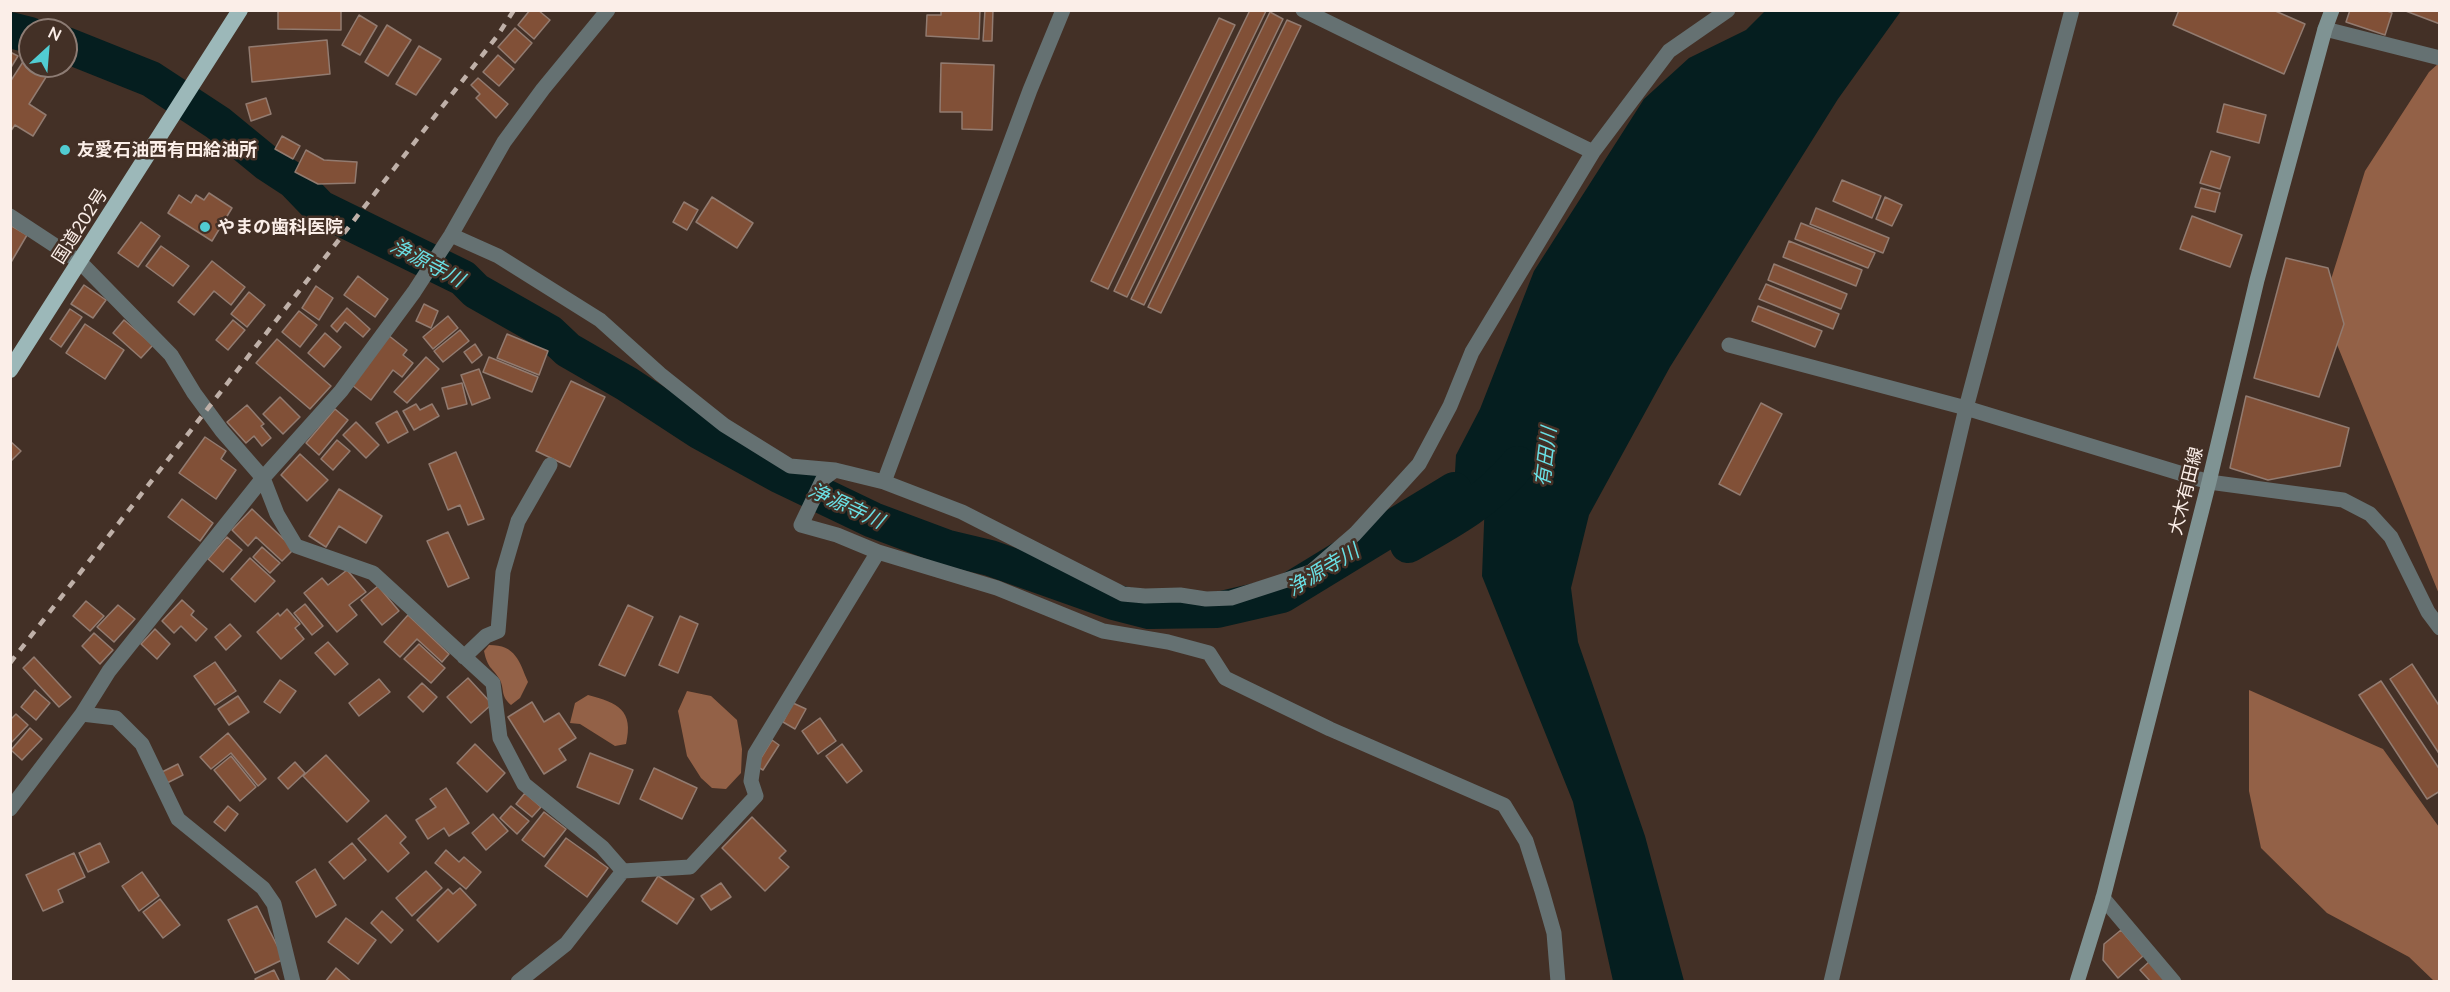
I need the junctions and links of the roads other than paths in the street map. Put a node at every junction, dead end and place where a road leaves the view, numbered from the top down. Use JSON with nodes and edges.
{"nodes":[{"id":1,"x":240,"y":10,"type":"edge"},
{"id":2,"x":608,"y":10,"type":"edge"},
{"id":3,"x":1063,"y":10,"type":"edge"},
{"id":4,"x":1303,"y":10,"type":"edge"},
{"id":5,"x":1728,"y":10,"type":"edge"},
{"id":6,"x":2072,"y":10,"type":"edge"},
{"id":7,"x":2332,"y":10,"type":"edge"},
{"id":8,"x":2325,"y":29,"type":"junction"},
{"id":9,"x":2439,"y":58,"type":"edge"},
{"id":10,"x":1593,"y":152,"type":"junction"},
{"id":11,"x":10,"y":216,"type":"edge"},
{"id":12,"x":451,"y":235,"type":"junction"},
{"id":13,"x":80,"y":262,"type":"junction"},
{"id":14,"x":1729,"y":345,"type":"dead end"},
{"id":15,"x":10,"y":370,"type":"edge"},
{"id":16,"x":1966,"y":408,"type":"junction"},
{"id":17,"x":550,"y":465,"type":"dead end"},
{"id":18,"x":829,"y":474,"type":"junction"},
{"id":19,"x":263,"y":478,"type":"junction"},
{"id":20,"x":884,"y":482,"type":"junction"},
{"id":21,"x":2209,"y":482,"type":"junction"},
{"id":22,"x":878,"y":552,"type":"junction"},
{"id":23,"x":2439,"y":628,"type":"edge"},
{"id":24,"x":464,"y":657,"type":"junction"},
{"id":25,"x":82,"y":714,"type":"junction"},
{"id":26,"x":10,"y":809,"type":"edge"},
{"id":27,"x":623,"y":872,"type":"junction"},
{"id":28,"x":2103,"y":898,"type":"junction"},
{"id":29,"x":292,"y":981,"type":"edge"},
{"id":30,"x":518,"y":981,"type":"edge"},
{"id":31,"x":1558,"y":981,"type":"edge"},
{"id":32,"x":1831,"y":981,"type":"edge"},
{"id":33,"x":2077,"y":981,"type":"edge"},
{"id":34,"x":2174,"y":981,"type":"edge"}],
"edges":[{"from":1,"to":13,"type":"highway","name":"国道202号"},
{"from":2,"to":12,"type":"street"},
{"from":3,"to":20,"type":"street"},
{"from":4,"to":10,"type":"street"},
{"from":5,"to":10,"type":"street"},
{"from":6,"to":16,"type":"street"},
{"from":7,"to":8,"type":"main road","name":"大木有田線"},
{"from":8,"to":9,"type":"street"},
{"from":8,"to":21,"type":"main road","name":"大木有田線"},
{"from":10,"to":20,"type":"street"},
{"from":11,"to":13,"type":"street"},
{"from":12,"to":18,"type":"street"},
{"from":12,"to":19,"type":"street"},
{"from":13,"to":15,"type":"highway","name":"国道202号"},
{"from":13,"to":19,"type":"street"},
{"from":14,"to":16,"type":"street"},
{"from":16,"to":21,"type":"street"},
{"from":16,"to":32,"type":"street"},
{"from":17,"to":24,"type":"street"},
{"from":18,"to":20,"type":"street"},
{"from":18,"to":22,"type":"street"},
{"from":19,"to":24,"type":"street"},
{"from":19,"to":25,"type":"street"},
{"from":21,"to":23,"type":"street"},
{"from":21,"to":28,"type":"main road","name":"大木有田線"},
{"from":22,"to":27,"type":"street"},
{"from":22,"to":31,"type":"street"},
{"from":24,"to":27,"type":"street"},
{"from":25,"to":26,"type":"street"},
{"from":25,"to":29,"type":"street"},
{"from":27,"to":30,"type":"street"},
{"from":28,"to":33,"type":"main road","name":"大木有田線"},
{"from":28,"to":34,"type":"street"}]}
